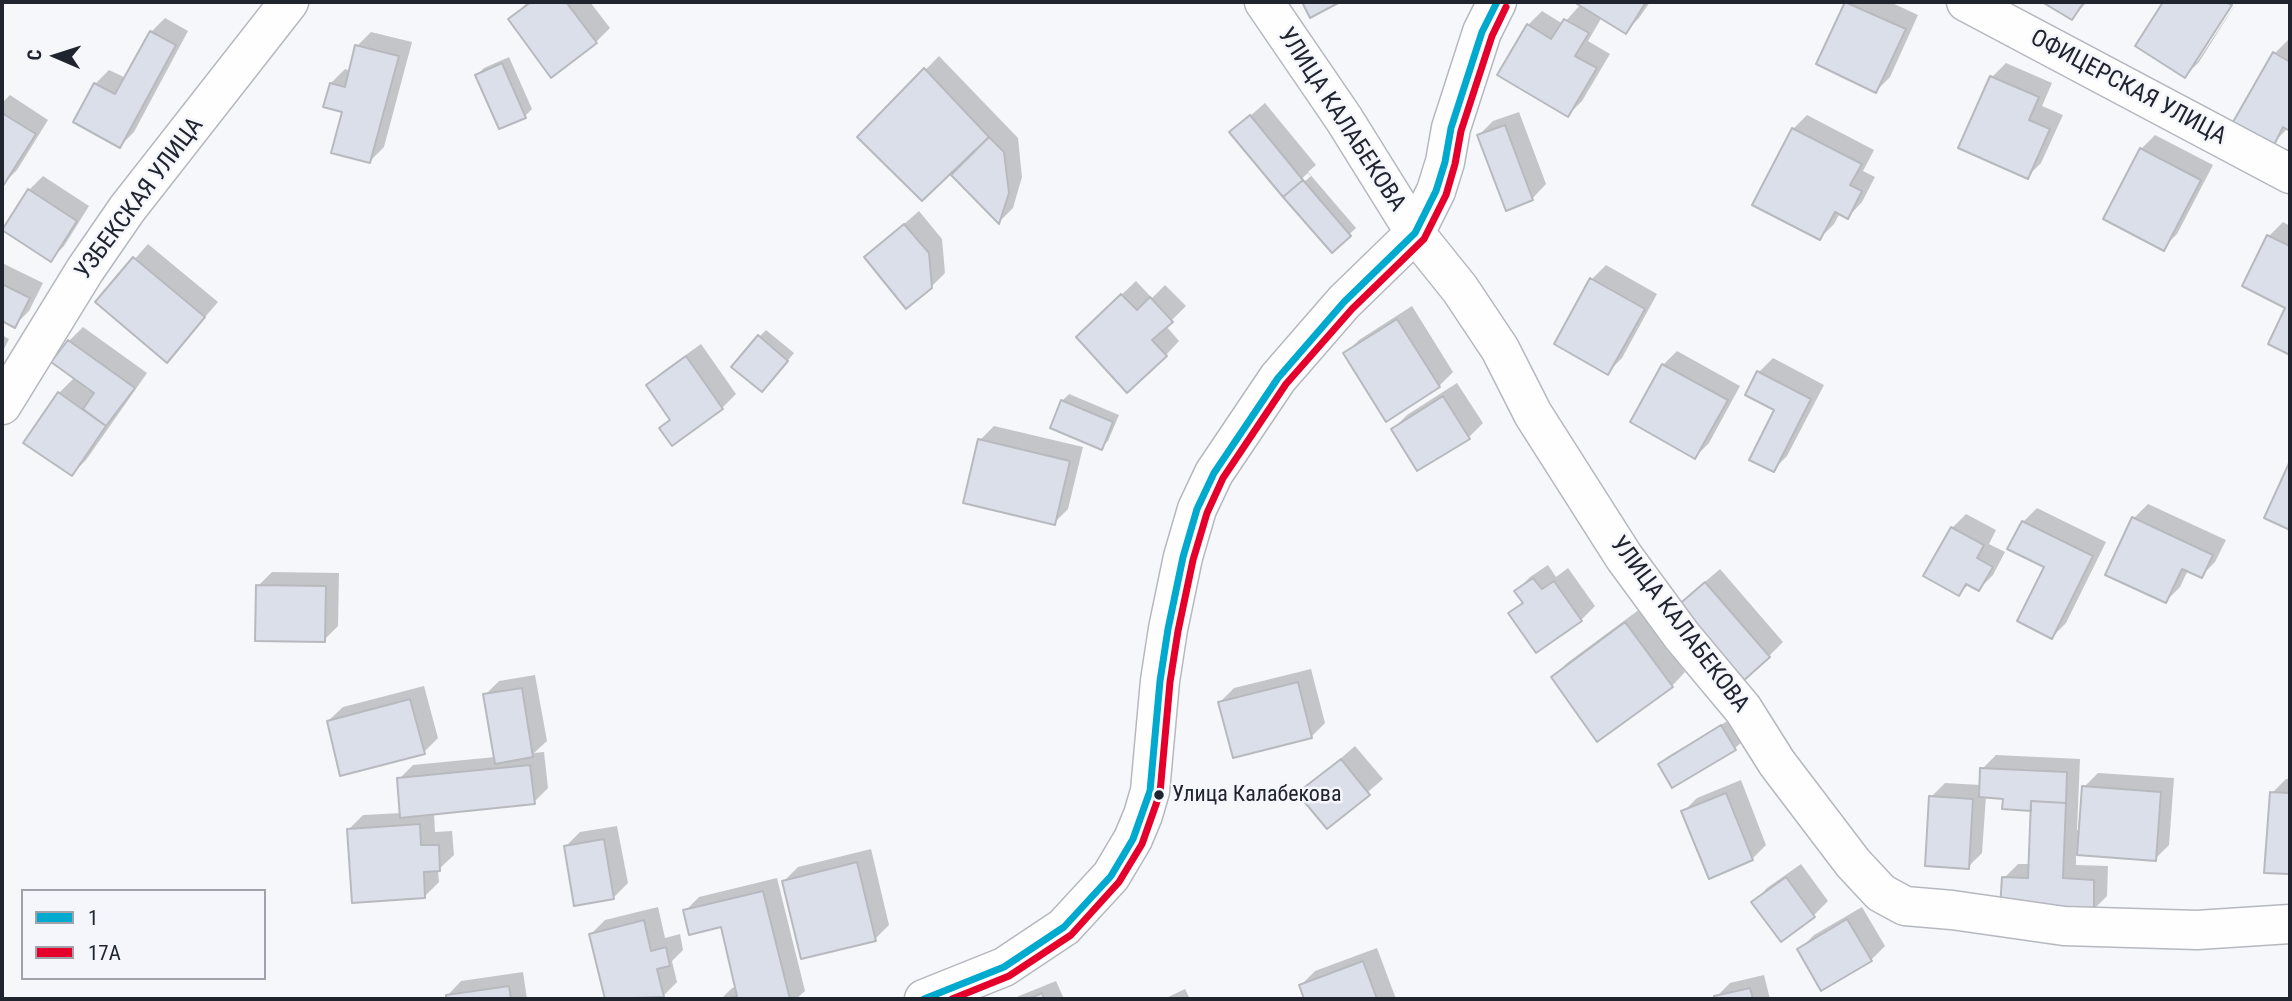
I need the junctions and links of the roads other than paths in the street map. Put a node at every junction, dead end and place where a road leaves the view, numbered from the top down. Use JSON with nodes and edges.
{"nodes":[{"id":1,"x":289,"y":2,"type":"edge"},
{"id":2,"x":1264,"y":2,"type":"edge"},
{"id":3,"x":1497,"y":2,"type":"edge"},
{"id":4,"x":1966,"y":2,"type":"edge"},
{"id":5,"x":2290,"y":174,"type":"edge"},
{"id":6,"x":1415,"y":233,"type":"junction"},
{"id":7,"x":2,"y":405,"type":"edge"},
{"id":8,"x":2290,"y":924,"type":"edge"},
{"id":9,"x":924,"y":999,"type":"edge"}],
"edges":[{"from":1,"to":7,"type":"street","name":"УЗБЕКСКАЯ УЛИЦА"},
{"from":2,"to":6,"type":"street","name":"УЛИЦА КАЛАБЕКОВА"},
{"from":3,"to":6,"type":"street"},
{"from":4,"to":5,"type":"street","name":"ОФИЦЕРСКАЯ УЛИЦА"},
{"from":6,"to":8,"type":"street","name":"УЛИЦА КАЛАБЕКОВА"},
{"from":6,"to":9,"type":"street"}]}
